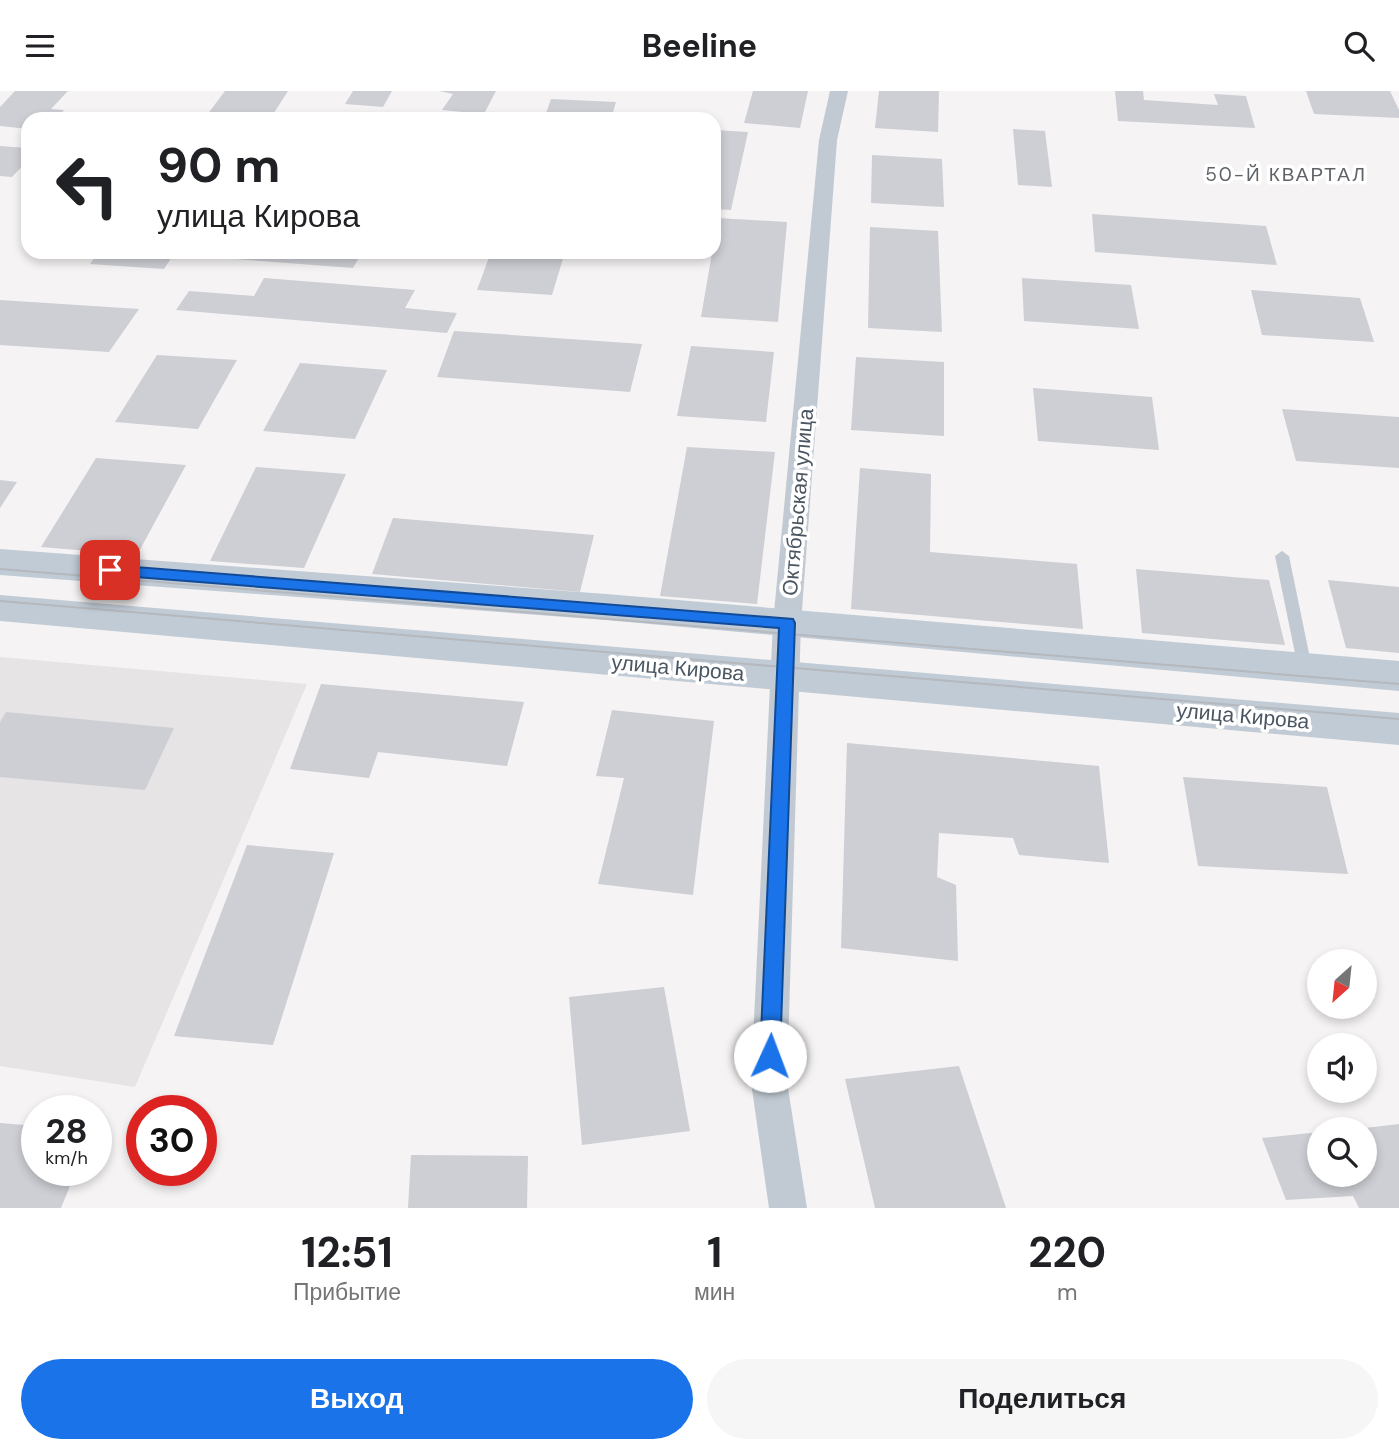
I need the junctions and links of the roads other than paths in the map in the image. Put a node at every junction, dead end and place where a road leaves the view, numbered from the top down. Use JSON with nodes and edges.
{"nodes":[{"id":1,"x":839,"y":91,"type":"edge"},
{"id":2,"x":1282,"y":556,"type":"dead end"},
{"id":3,"x":0,"y":562,"type":"edge"},
{"id":4,"x":0,"y":608,"type":"edge"},
{"id":5,"x":787,"y":623,"type":"junction"},
{"id":6,"x":1305,"y":668,"type":"junction"},
{"id":7,"x":1399,"y":676,"type":"edge"},
{"id":8,"x":785,"y":677,"type":"junction"},
{"id":9,"x":1399,"y":729,"type":"edge"},
{"id":10,"x":788,"y":1208,"type":"edge"}],
"edges":[{"from":1,"to":5,"type":"street","name":"Октябрьская улица"},
{"from":2,"to":6,"type":"lane"},
{"from":3,"to":5,"type":"street"},
{"from":4,"to":8,"type":"street","name":"улица Кирова"},
{"from":5,"to":6,"type":"street"},
{"from":5,"to":8,"type":"street","name":"Октябрьская улица"},
{"from":6,"to":7,"type":"street"},
{"from":8,"to":9,"type":"street","name":"улица Кирова"},
{"from":8,"to":10,"type":"street","name":"Октябрьская улица"}]}
